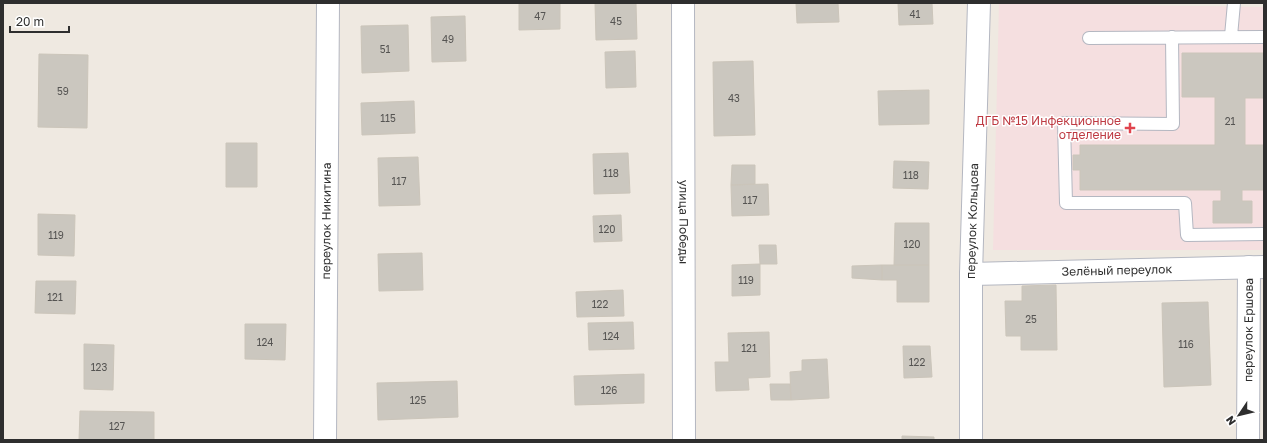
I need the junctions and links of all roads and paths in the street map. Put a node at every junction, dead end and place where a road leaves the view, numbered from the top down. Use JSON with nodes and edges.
{"nodes":[{"id":1,"x":328,"y":3,"type":"edge"},
{"id":2,"x":683,"y":3,"type":"edge"},
{"id":3,"x":979,"y":3,"type":"edge"},
{"id":4,"x":1234,"y":3,"type":"edge"},
{"id":5,"x":1231,"y":36,"type":"junction"},
{"id":6,"x":1172,"y":37,"type":"junction"},
{"id":7,"x":1264,"y":37,"type":"edge"},
{"id":8,"x":1088,"y":38,"type":"dead end"},
{"id":9,"x":1264,"y":234,"type":"edge"},
{"id":10,"x":1256,"y":267,"type":"edge"},
{"id":11,"x":970,"y":274,"type":"junction"},
{"id":12,"x":325,"y":440,"type":"edge"},
{"id":13,"x":684,"y":440,"type":"edge"},
{"id":14,"x":970,"y":440,"type":"edge"},
{"id":15,"x":1248,"y":440,"type":"edge"}],
"edges":[{"from":1,"to":12,"type":"street","name":"переулок Никитина"},
{"from":2,"to":13,"type":"street","name":"улица Победы"},
{"from":3,"to":11,"type":"street","name":"переулок Кольцова"},
{"from":4,"to":5,"type":"lane"},
{"from":5,"to":6,"type":"lane"},
{"from":5,"to":7,"type":"lane"},
{"from":6,"to":8,"type":"lane"},
{"from":6,"to":9,"type":"lane"},
{"from":10,"to":11,"type":"street","name":"Зелёный переулок"},
{"from":10,"to":15,"type":"street","name":"переулок Ершова"},
{"from":11,"to":14,"type":"street","name":"переулок Кольцова"}]}
